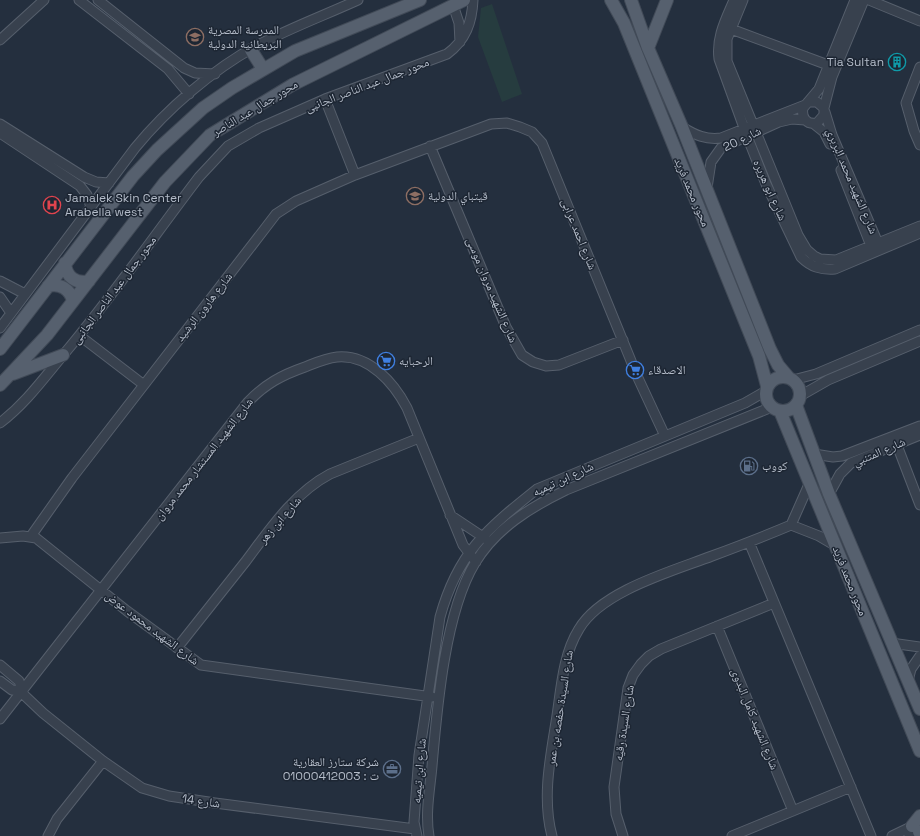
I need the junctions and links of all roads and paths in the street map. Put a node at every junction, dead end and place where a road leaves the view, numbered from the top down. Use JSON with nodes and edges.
{"nodes":[{"id":1,"x":44,"y":0,"type":"edge"},
{"id":2,"x":80,"y":0,"type":"edge"},
{"id":3,"x":98,"y":0,"type":"edge"},
{"id":4,"x":358,"y":0,"type":"edge"},
{"id":5,"x":420,"y":0,"type":"edge"},
{"id":6,"x":473,"y":0,"type":"edge"},
{"id":7,"x":611,"y":0,"type":"edge"},
{"id":8,"x":631,"y":0,"type":"edge"},
{"id":9,"x":667,"y":0,"type":"edge"},
{"id":10,"x":734,"y":0,"type":"edge"},
{"id":11,"x":743,"y":0,"type":"edge"},
{"id":12,"x":855,"y":0,"type":"edge"},
{"id":13,"x":864,"y":0,"type":"edge"},
{"id":14,"x":868,"y":0,"type":"edge"},
{"id":15,"x":459,"y":2,"type":"edge"},
{"id":16,"x":920,"y":21,"type":"edge"},
{"id":17,"x":731,"y":29,"type":"junction"},
{"id":18,"x":1,"y":39,"type":"edge"},
{"id":19,"x":460,"y":42,"type":"junction"},
{"id":20,"x":648,"y":48,"type":"junction"},
{"id":21,"x":251,"y":50,"type":"junction"},
{"id":22,"x":170,"y":56,"type":"junction"},
{"id":23,"x":163,"y":65,"type":"junction"},
{"id":24,"x":828,"y":65,"type":"junction"},
{"id":25,"x":920,"y":67,"type":"edge"},
{"id":26,"x":263,"y":69,"type":"junction"},
{"id":27,"x":215,"y":74,"type":"junction"},
{"id":28,"x":189,"y":94,"type":"junction"},
{"id":29,"x":325,"y":99,"type":"junction"},
{"id":30,"x":807,"y":103,"type":"junction"},
{"id":31,"x":824,"y":110,"type":"junction"},
{"id":32,"x":805,"y":120,"type":"junction"},
{"id":33,"x":0,"y":124,"type":"edge"},
{"id":34,"x":814,"y":124,"type":"junction"},
{"id":35,"x":682,"y":127,"type":"junction"},
{"id":36,"x":755,"y":128,"type":"junction"},
{"id":37,"x":745,"y":132,"type":"junction"},
{"id":38,"x":0,"y":133,"type":"edge"},
{"id":39,"x":920,"y":145,"type":"edge"},
{"id":40,"x":430,"y":146,"type":"junction"},
{"id":41,"x":42,"y":154,"type":"junction"},
{"id":42,"x":355,"y":175,"type":"junction"},
{"id":43,"x":109,"y":183,"type":"junction"},
{"id":44,"x":706,"y":188,"type":"junction"},
{"id":45,"x":91,"y":207,"type":"junction"},
{"id":46,"x":920,"y":226,"type":"edge"},
{"id":47,"x":920,"y":233,"type":"edge"},
{"id":48,"x":876,"y":248,"type":"junction"},
{"id":49,"x":65,"y":263,"type":"junction"},
{"id":50,"x":0,"y":281,"type":"edge"},
{"id":51,"x":89,"y":281,"type":"junction"},
{"id":52,"x":48,"y":286,"type":"junction"},
{"id":53,"x":26,"y":294,"type":"junction"},
{"id":54,"x":0,"y":297,"type":"edge"},
{"id":55,"x":72,"y":301,"type":"junction"},
{"id":56,"x":11,"y":313,"type":"junction"},
{"id":57,"x":0,"y":328,"type":"edge"},
{"id":58,"x":920,"y":330,"type":"edge"},
{"id":59,"x":80,"y":336,"type":"junction"},
{"id":60,"x":623,"y":340,"type":"junction"},
{"id":61,"x":920,"y":341,"type":"edge"},
{"id":62,"x":0,"y":349,"type":"edge"},
{"id":63,"x":63,"y":355,"type":"junction"},
{"id":64,"x":10,"y":375,"type":"junction"},
{"id":65,"x":791,"y":379,"type":"junction"},
{"id":66,"x":0,"y":385,"type":"edge"},
{"id":67,"x":144,"y":385,"type":"junction"},
{"id":68,"x":767,"y":389,"type":"junction"},
{"id":69,"x":798,"y":400,"type":"junction"},
{"id":70,"x":776,"y":409,"type":"junction"},
{"id":71,"x":0,"y":423,"type":"edge"},
{"id":72,"x":920,"y":426,"type":"edge"},
{"id":73,"x":920,"y":435,"type":"edge"},
{"id":74,"x":665,"y":436,"type":"junction"},
{"id":75,"x":419,"y":438,"type":"junction"},
{"id":76,"x":895,"y":441,"type":"junction"},
{"id":77,"x":814,"y":454,"type":"junction"},
{"id":78,"x":810,"y":482,"type":"junction"},
{"id":79,"x":829,"y":494,"type":"junction"},
{"id":80,"x":920,"y":505,"type":"edge"},
{"id":81,"x":449,"y":514,"type":"junction"},
{"id":82,"x":791,"y":525,"type":"junction"},
{"id":83,"x":482,"y":535,"type":"junction"},
{"id":84,"x":31,"y":536,"type":"junction"},
{"id":85,"x":0,"y":538,"type":"edge"},
{"id":86,"x":490,"y":542,"type":"junction"},
{"id":87,"x":749,"y":542,"type":"junction"},
{"id":88,"x":836,"y":546,"type":"junction"},
{"id":89,"x":468,"y":554,"type":"junction"},
{"id":90,"x":476,"y":562,"type":"junction"},
{"id":91,"x":101,"y":590,"type":"junction"},
{"id":92,"x":774,"y":603,"type":"junction"},
{"id":93,"x":717,"y":626,"type":"junction"},
{"id":94,"x":891,"y":643,"type":"junction"},
{"id":95,"x":920,"y":647,"type":"edge"},
{"id":96,"x":178,"y":648,"type":"junction"},
{"id":97,"x":920,"y":656,"type":"edge"},
{"id":98,"x":0,"y":665,"type":"edge"},
{"id":99,"x":0,"y":681,"type":"edge"},
{"id":100,"x":908,"y":681,"type":"junction"},
{"id":101,"x":22,"y":691,"type":"junction"},
{"id":102,"x":427,"y":696,"type":"junction"},
{"id":103,"x":439,"y":698,"type":"junction"},
{"id":104,"x":920,"y":709,"type":"edge"},
{"id":105,"x":0,"y":719,"type":"edge"},
{"id":106,"x":920,"y":751,"type":"edge"},
{"id":107,"x":103,"y":761,"type":"junction"},
{"id":108,"x":851,"y":787,"type":"junction"},
{"id":109,"x":793,"y":811,"type":"junction"},
{"id":110,"x":415,"y":814,"type":"junction"},
{"id":111,"x":428,"y":814,"type":"junction"},
{"id":112,"x":920,"y":816,"type":"edge"},
{"id":113,"x":917,"y":830,"type":"edge"},
{"id":114,"x":416,"y":833,"type":"edge"},
{"id":115,"x":429,"y":834,"type":"edge"},
{"id":116,"x":48,"y":836,"type":"edge"},
{"id":117,"x":552,"y":836,"type":"edge"},
{"id":118,"x":623,"y":836,"type":"edge"},
{"id":119,"x":732,"y":836,"type":"edge"},
{"id":120,"x":871,"y":836,"type":"edge"},
{"id":121,"x":892,"y":836,"type":"edge"}],
"edges":[{"from":1,"to":18,"type":"street"},
{"from":2,"to":23,"type":"street"},
{"from":3,"to":22,"type":"street"},
{"from":4,"to":21,"type":"street"},
{"from":5,"to":26,"type":"main road"},
{"from":6,"to":19,"type":"street","name":"محور جمال عبد الناصر الجانبى"},
{"from":7,"to":68,"type":"main road","name":"محور محمد فريد"},
{"from":8,"to":20,"type":"main road","name":"محور محمد فريد"},
{"from":9,"to":20,"type":"main road"},
{"from":10,"to":37,"type":"street","name":"شارع ابو هريره"},
{"from":11,"to":17,"type":"street","name":"شارع ابو هريره"},
{"from":12,"to":24,"type":"street"},
{"from":13,"to":31,"type":"street"},
{"from":14,"to":16,"type":"street"},
{"from":15,"to":19,"type":"street"},
{"from":15,"to":51,"type":"main road","name":"محور جمال عبد الناصر"},
{"from":17,"to":24,"type":"street"},
{"from":17,"to":36,"type":"street","name":"شارع ابو هريره"},
{"from":19,"to":29,"type":"street","name":"محور جمال عبد الناصر الجانبى"},
{"from":20,"to":35,"type":"main road","name":"محور محمد فريد"},
{"from":21,"to":26,"type":"main road"},
{"from":21,"to":27,"type":"street"},
{"from":22,"to":23,"type":"street"},
{"from":22,"to":27,"type":"street"},
{"from":23,"to":28,"type":"street"},
{"from":24,"to":30,"type":"street"},
{"from":25,"to":39,"type":"street"},
{"from":26,"to":49,"type":"main road"},
{"from":27,"to":28,"type":"street"},
{"from":28,"to":43,"type":"street"},
{"from":29,"to":42,"type":"street"},
{"from":29,"to":59,"type":"street","name":"محور جمال عبد الناصر الجانبى"},
{"from":30,"to":31,"type":"street"},
{"from":30,"to":32,"type":"street"},
{"from":30,"to":36,"type":"street","name":"شارع 20"},
{"from":31,"to":34,"type":"street"},
{"from":31,"to":48,"type":"street","name":"شارع الشهيد محمد البربري"},
{"from":32,"to":34,"type":"street"},
{"from":32,"to":36,"type":"street","name":"شارع 20"},
{"from":33,"to":41,"type":"street"},
{"from":34,"to":48,"type":"street","name":"شارع الشهيد محمد البربري"},
{"from":35,"to":37,"type":"street","name":"شارع 20"},
{"from":35,"to":44,"type":"main road","name":"محور محمد فريد"},
{"from":36,"to":37,"type":"street","name":"شارع 20"},
{"from":36,"to":48,"type":"street","name":"شارع ابو هريره"},
{"from":37,"to":44,"type":"street","name":"شارع 20"},
{"from":37,"to":48,"type":"street","name":"شارع ابو هريره"},
{"from":38,"to":41,"type":"street"},
{"from":40,"to":42,"type":"street","name":"شارع هارون الرشيد"},
{"from":40,"to":60,"type":"street","name":"شارع احمد عرابى"},
{"from":40,"to":60,"type":"street","name":"شارع الشهيد مروان موسى"},
{"from":41,"to":43,"type":"street"},
{"from":41,"to":45,"type":"street"},
{"from":42,"to":67,"type":"street","name":"شارع هارون الرشيد"},
{"from":43,"to":45,"type":"street"},
{"from":44,"to":65,"type":"main road","name":"محور محمد فريد"},
{"from":45,"to":53,"type":"street"},
{"from":46,"to":48,"type":"street","name":"شارع ابو هريره"},
{"from":47,"to":48,"type":"street","name":"شارع ابو هريره"},
{"from":49,"to":51,"type":"main road"},
{"from":49,"to":52,"type":"main road"},
{"from":50,"to":53,"type":"street"},
{"from":51,"to":55,"type":"main road","name":"محور جمال عبد الناصر"},
{"from":52,"to":55,"type":"main road"},
{"from":52,"to":62,"type":"main road"},
{"from":53,"to":56,"type":"street"},
{"from":54,"to":56,"type":"street"},
{"from":55,"to":64,"type":"main road","name":"محور جمال عبد الناصر"},
{"from":56,"to":57,"type":"street"},
{"from":58,"to":65,"type":"street"},
{"from":59,"to":63,"type":"street","name":"محور جمال عبد الناصر الجانبى"},
{"from":59,"to":67,"type":"street"},
{"from":60,"to":74,"type":"street","name":"شارع احمد عرابى"},
{"from":61,"to":69,"type":"street"},
{"from":63,"to":64,"type":"main road"},
{"from":63,"to":71,"type":"street","name":"محور جمال عبد الناصر الجانبى"},
{"from":64,"to":66,"type":"main road","name":"محور جمال عبد الناصر"},
{"from":65,"to":68,"type":"main road"},
{"from":65,"to":69,"type":"main road"},
{"from":67,"to":84,"type":"street","name":"شارع هارون الرشيد"},
{"from":68,"to":70,"type":"main road"},
{"from":68,"to":74,"type":"street","name":"شارع ابن تيميه"},
{"from":69,"to":70,"type":"main road"},
{"from":69,"to":77,"type":"main road","name":"محور محمد فريد"},
{"from":70,"to":78,"type":"main road","name":"محور محمد فريد"},
{"from":70,"to":86,"type":"street","name":"شارع ابن تيميه"},
{"from":72,"to":76,"type":"street","name":"شارع المتنبي"},
{"from":73,"to":76,"type":"street","name":"شارع المتنبي"},
{"from":74,"to":83,"type":"street","name":"شارع ابن تيميه"},
{"from":75,"to":81,"type":"street","name":"شارع الشهيد المستشار محمد مروان"},
{"from":75,"to":91,"type":"street","name":"شارع الشهيد المستشار محمد مروان"},
{"from":75,"to":96,"type":"street","name":"شارع ابن زهر"},
{"from":76,"to":77,"type":"street","name":"شارع المتنبي"},
{"from":76,"to":79,"type":"street","name":"شارع المتنبي"},
{"from":76,"to":80,"type":"street"},
{"from":77,"to":79,"type":"main road","name":"محور محمد فريد"},
{"from":78,"to":82,"type":"street"},
{"from":78,"to":88,"type":"main road","name":"محور محمد فريد"},
{"from":79,"to":94,"type":"main road","name":"محور محمد فريد"},
{"from":81,"to":83,"type":"street"},
{"from":81,"to":89,"type":"street","name":"شارع الشهيد المستشار محمد مروان"},
{"from":82,"to":87,"type":"street","name":"شارع السيدة حفصه بن عمر"},
{"from":82,"to":88,"type":"street"},
{"from":83,"to":86,"type":"street"},
{"from":83,"to":89,"type":"street","name":"شارع ابن تيميه"},
{"from":84,"to":85,"type":"street"},
{"from":84,"to":91,"type":"street","name":"شارع الشهيد محمود عوض"},
{"from":86,"to":90,"type":"street","name":"شارع ابن تيميه"},
{"from":87,"to":92,"type":"street"},
{"from":87,"to":117,"type":"street","name":"شارع السيدة حفصه بن عمر"},
{"from":88,"to":106,"type":"main road","name":"محور محمد فريد"},
{"from":89,"to":90,"type":"street","name":"شارع الشهيد المستشار محمد مروان"},
{"from":89,"to":102,"type":"street","name":"شارع ابن تيميه"},
{"from":90,"to":103,"type":"street","name":"شارع ابن تيميه"},
{"from":91,"to":96,"type":"street","name":"شارع الشهيد محمود عوض"},
{"from":91,"to":101,"type":"street","name":"شارع الشهيد المستشار محمد مروان"},
{"from":92,"to":93,"type":"street","name":"شارع السيدة رقيه"},
{"from":92,"to":108,"type":"street"},
{"from":93,"to":109,"type":"street","name":"شارع الشهيد كامل البدوى"},
{"from":93,"to":118,"type":"street","name":"شارع السيدة رقيه"},
{"from":94,"to":95,"type":"street"},
{"from":94,"to":100,"type":"main road","name":"محور محمد فريد"},
{"from":96,"to":102,"type":"street","name":"شارع الشهيد محمود عوض"},
{"from":97,"to":100,"type":"street"},
{"from":98,"to":101,"type":"street","name":"شارع 14"},
{"from":99,"to":101,"type":"street"},
{"from":100,"to":104,"type":"main road","name":"محور محمد فريد"},
{"from":101,"to":105,"type":"street","name":"شارع الشهيد المستشار محمد مروان"},
{"from":101,"to":107,"type":"street","name":"شارع 14"},
{"from":102,"to":103,"type":"street","name":"شارع الشهيد محمود عوض"},
{"from":102,"to":110,"type":"street","name":"شارع ابن تيميه"},
{"from":103,"to":111,"type":"street","name":"شارع ابن تيميه"},
{"from":107,"to":114,"type":"street","name":"شارع 14"},
{"from":107,"to":116,"type":"street"},
{"from":108,"to":109,"type":"street"},
{"from":108,"to":120,"type":"street"},
{"from":109,"to":119,"type":"street"},
{"from":110,"to":111,"type":"street"},
{"from":110,"to":114,"type":"street","name":"شارع ابن تيميه"},
{"from":111,"to":115,"type":"street","name":"شارع ابن تيميه"},
{"from":112,"to":113,"type":"main road"},
{"from":113,"to":121,"type":"street"},
{"from":114,"to":115,"type":"street","name":"شارع 14"}]}
